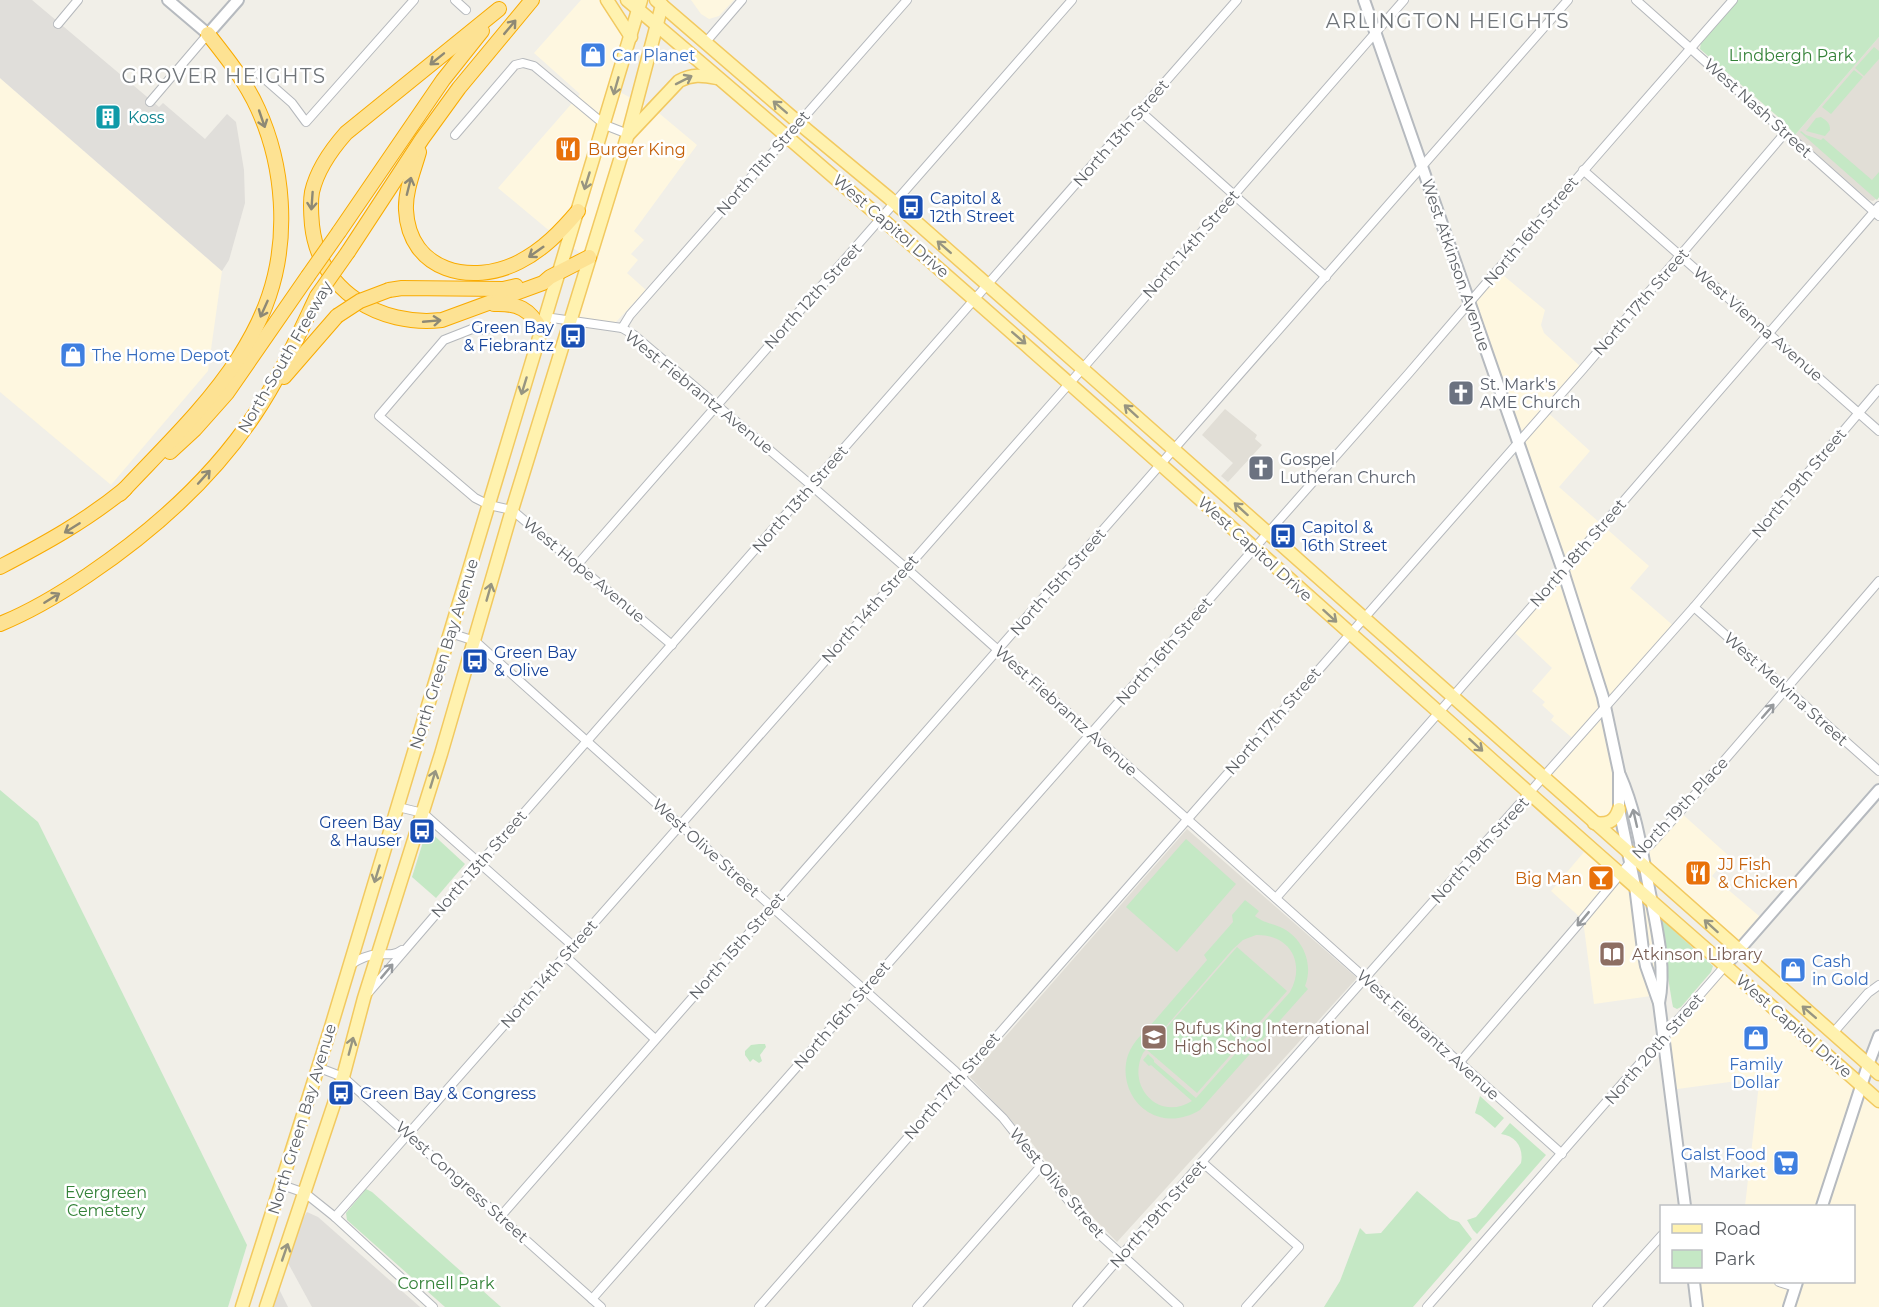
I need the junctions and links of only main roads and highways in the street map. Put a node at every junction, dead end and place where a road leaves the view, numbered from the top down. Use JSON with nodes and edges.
{"nodes":[{"id":1,"x":532,"y":0,"type":"edge"},
{"id":2,"x":607,"y":0,"type":"edge"},
{"id":3,"x":627,"y":0,"type":"edge"},
{"id":4,"x":660,"y":2,"type":"edge"},
{"id":5,"x":503,"y":4,"type":"edge"},
{"id":6,"x":640,"y":5,"type":"edge"},
{"id":7,"x":656,"y":25,"type":"junction"},
{"id":8,"x":208,"y":34,"type":"road end"},
{"id":9,"x":631,"y":37,"type":"junction"},
{"id":10,"x":718,"y":78,"type":"junction"},
{"id":11,"x":628,"y":134,"type":"junction"},
{"id":12,"x":422,"y":139,"type":"junction"},
{"id":13,"x":578,"y":211,"type":"junction"},
{"id":14,"x":589,"y":257,"type":"junction"},
{"id":15,"x":555,"y":275,"type":"junction"},
{"id":16,"x":483,"y":305,"type":"junction"},
{"id":17,"x":543,"y":323,"type":"junction"},
{"id":18,"x":257,"y":412,"type":"junction"},
{"id":19,"x":120,"y":494,"type":"junction"},
{"id":20,"x":0,"y":567,"type":"edge"},
{"id":21,"x":0,"y":624,"type":"edge"},
{"id":22,"x":1619,"y":809,"type":"road end"},
{"id":23,"x":1594,"y":823,"type":"junction"},
{"id":24,"x":1879,"y":1074,"type":"edge"},
{"id":25,"x":1879,"y":1101,"type":"edge"},
{"id":26,"x":242,"y":1307,"type":"edge"},
{"id":27,"x":266,"y":1307,"type":"edge"}],
"edges":[{"from":12,"to":1,"type":"highway","name":"North-South Freeway","one_way":true},
{"from":2,"to":9,"type":"main road"},
{"from":3,"to":6,"type":"main road","name":"West Capitol Drive"},
{"from":4,"to":7,"type":"main road","name":"North Green Bay Avenue"},
{"from":23,"to":4,"type":"main road","name":"West Capitol Drive","one_way":true},
{"from":5,"to":16,"type":"highway","one_way":true},
{"from":5,"to":19,"type":"highway","name":"North-South Freeway","bridge":true},
{"from":6,"to":7,"type":"main road","name":"West Capitol Drive"},
{"from":6,"to":9,"type":"main road","name":"North Green Bay Avenue"},
{"from":7,"to":10,"type":"main road","name":"West Capitol Drive"},
{"from":7,"to":11,"type":"main road","name":"North Green Bay Avenue"},
{"from":8,"to":19,"type":"highway","one_way":true},
{"from":9,"to":13,"type":"main road","name":"North Green Bay Avenue","one_way":true},
{"from":11,"to":10,"type":"main road","one_way":true},
{"from":10,"to":25,"type":"main road","name":"West Capitol Drive","one_way":true},
{"from":11,"to":14,"type":"main road","name":"North Green Bay Avenue"},
{"from":13,"to":12,"type":"highway","one_way":true},
{"from":12,"to":18,"type":"highway","name":"North-South Freeway","bridge":true},
{"from":13,"to":15,"type":"main road","name":"North Green Bay Avenue"},
{"from":14,"to":15,"type":"highway"},
{"from":27,"to":14,"type":"main road","name":"North Green Bay Avenue","one_way":true},
{"from":15,"to":16,"type":"highway"},
{"from":15,"to":17,"type":"main road","name":"North Green Bay Avenue"},
{"from":15,"to":18,"type":"highway","bridge":true},
{"from":16,"to":17,"type":"highway"},
{"from":17,"to":26,"type":"main road","name":"North Green Bay Avenue","one_way":true},
{"from":21,"to":18,"type":"highway","name":"North-South Freeway","one_way":true},
{"from":19,"to":20,"type":"highway","name":"North-South Freeway","one_way":true},
{"from":22,"to":23,"type":"main road"},
{"from":24,"to":23,"type":"main road","name":"West Capitol Drive","one_way":true}]}
